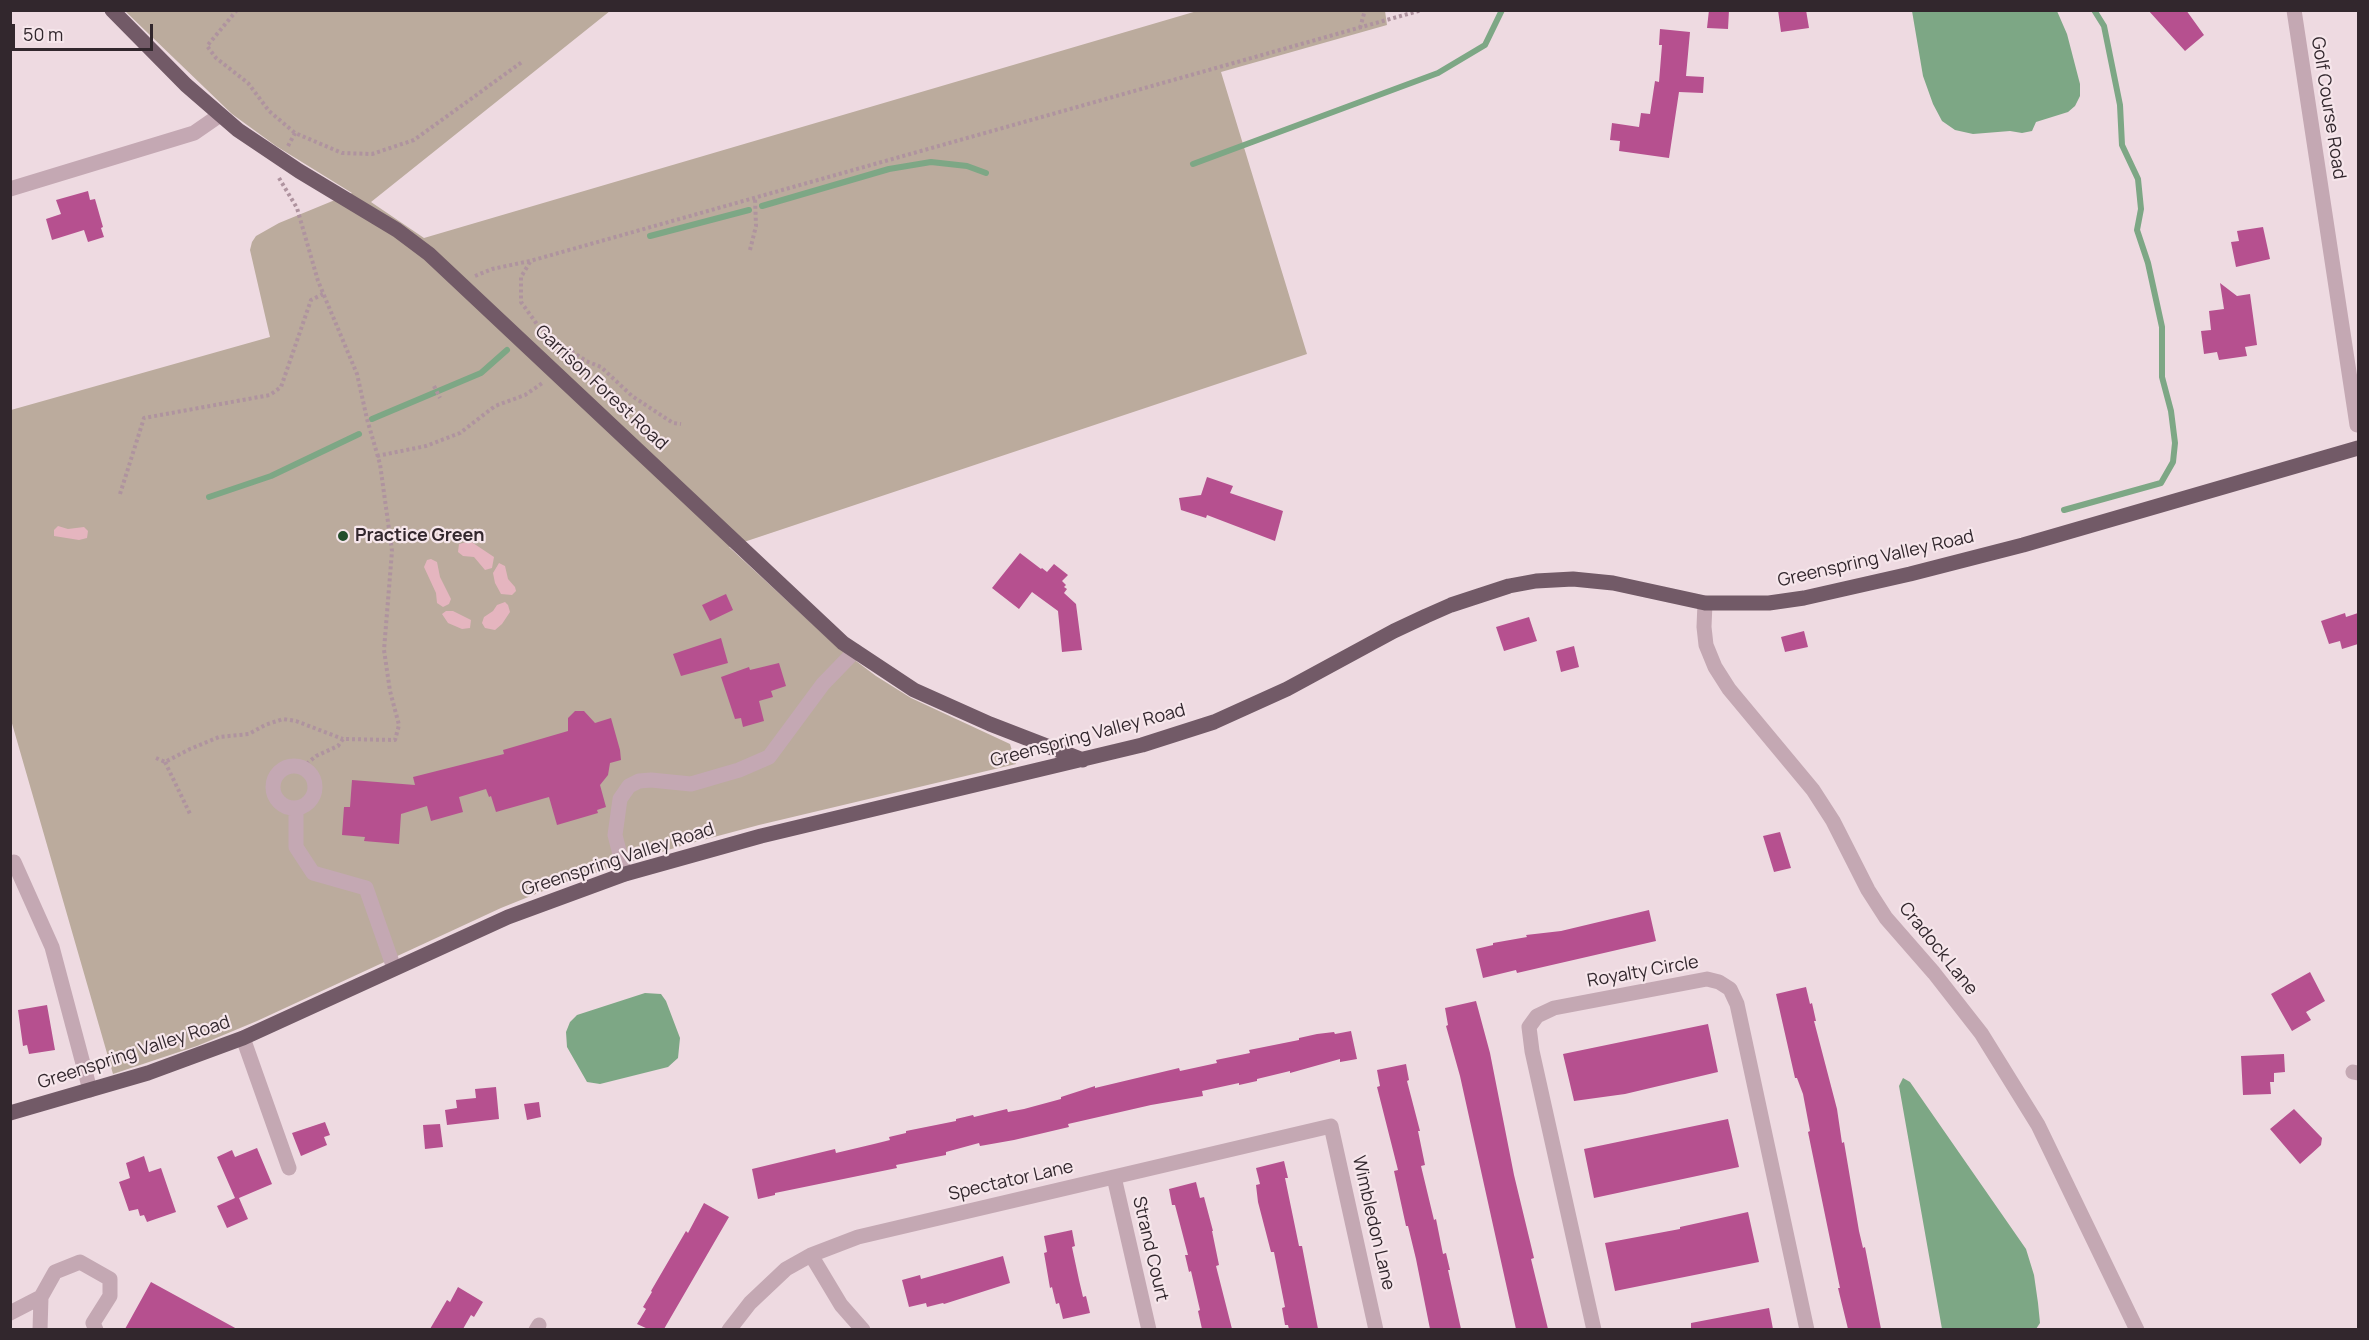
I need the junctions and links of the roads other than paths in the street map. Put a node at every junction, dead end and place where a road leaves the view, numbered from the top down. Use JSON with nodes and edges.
{"nodes":[{"id":1,"x":112,"y":10,"type":"edge"},
{"id":2,"x":2294,"y":10,"type":"edge"},
{"id":3,"x":220,"y":115,"type":"junction"},
{"id":4,"x":10,"y":189,"type":"edge"},
{"id":5,"x":2357,"y":425,"type":"dead end"},
{"id":6,"x":2358,"y":448,"type":"edge"},
{"id":7,"x":1705,"y":603,"type":"junction"},
{"id":8,"x":855,"y":651,"type":"junction"},
{"id":9,"x":1083,"y":760,"type":"junction"},
{"id":10,"x":296,"y":808,"type":"junction"},
{"id":11,"x":14,"y":862,"type":"dead end"},
{"id":12,"x":625,"y":874,"type":"junction"},
{"id":13,"x":394,"y":968,"type":"junction"},
{"id":14,"x":243,"y":1038,"type":"junction"},
{"id":15,"x":90,"y":1090,"type":"junction"},
{"id":16,"x":10,"y":1113,"type":"edge"},
{"id":17,"x":1331,"y":1126,"type":"joint"},
{"id":18,"x":289,"y":1168,"type":"dead end"},
{"id":19,"x":1114,"y":1177,"type":"junction"},
{"id":20,"x":811,"y":1255,"type":"junction"},
{"id":21,"x":41,"y":1297,"type":"junction"},
{"id":22,"x":10,"y":1313,"type":"edge"},
{"id":23,"x":40,"y":1329,"type":"edge"},
{"id":24,"x":96,"y":1329,"type":"edge"},
{"id":25,"x":729,"y":1329,"type":"edge"},
{"id":26,"x":863,"y":1329,"type":"edge"},
{"id":27,"x":1149,"y":1329,"type":"edge"},
{"id":28,"x":1376,"y":1329,"type":"edge"},
{"id":29,"x":1594,"y":1329,"type":"edge"},
{"id":30,"x":1807,"y":1329,"type":"edge"},
{"id":31,"x":2137,"y":1329,"type":"edge"}],
"edges":[{"from":1,"to":3,"type":"main road","name":"Garrison Forest Road"},
{"from":2,"to":5,"type":"street","name":"Golf Course Road"},
{"from":3,"to":4,"type":"street"},
{"from":3,"to":8,"type":"main road","name":"Garrison Forest Road"},
{"from":6,"to":7,"type":"main road","name":"Greenspring Valley Road"},
{"from":7,"to":9,"type":"main road","name":"Greenspring Valley Road"},
{"from":7,"to":31,"type":"street","name":"Cradock Lane"},
{"from":8,"to":9,"type":"main road","name":"Garrison Forest Road"},
{"from":8,"to":12,"type":"street"},
{"from":9,"to":12,"type":"main road","name":"Greenspring Valley Road"},
{"from":10,"to":10,"type":"street"},
{"from":10,"to":13,"type":"street"},
{"from":11,"to":15,"type":"street"},
{"from":12,"to":13,"type":"main road","name":"Greenspring Valley Road"},
{"from":13,"to":14,"type":"main road","name":"Greenspring Valley Road"},
{"from":14,"to":15,"type":"main road","name":"Greenspring Valley Road"},
{"from":14,"to":18,"type":"street"},
{"from":15,"to":16,"type":"main road","name":"Greenspring Valley Road"},
{"from":17,"to":19,"type":"street","name":"Spectator Lane"},
{"from":17,"to":28,"type":"street","name":"Wimbledon Lane"},
{"from":19,"to":20,"type":"street","name":"Spectator Lane"},
{"from":19,"to":27,"type":"street","name":"Strand Court"},
{"from":20,"to":25,"type":"street","name":"Spectator Lane"},
{"from":20,"to":26,"type":"street"},
{"from":21,"to":22,"type":"street"},
{"from":21,"to":23,"type":"street"},
{"from":21,"to":24,"type":"street"},
{"from":29,"to":30,"type":"street","name":"Royalty Circle"}]}
